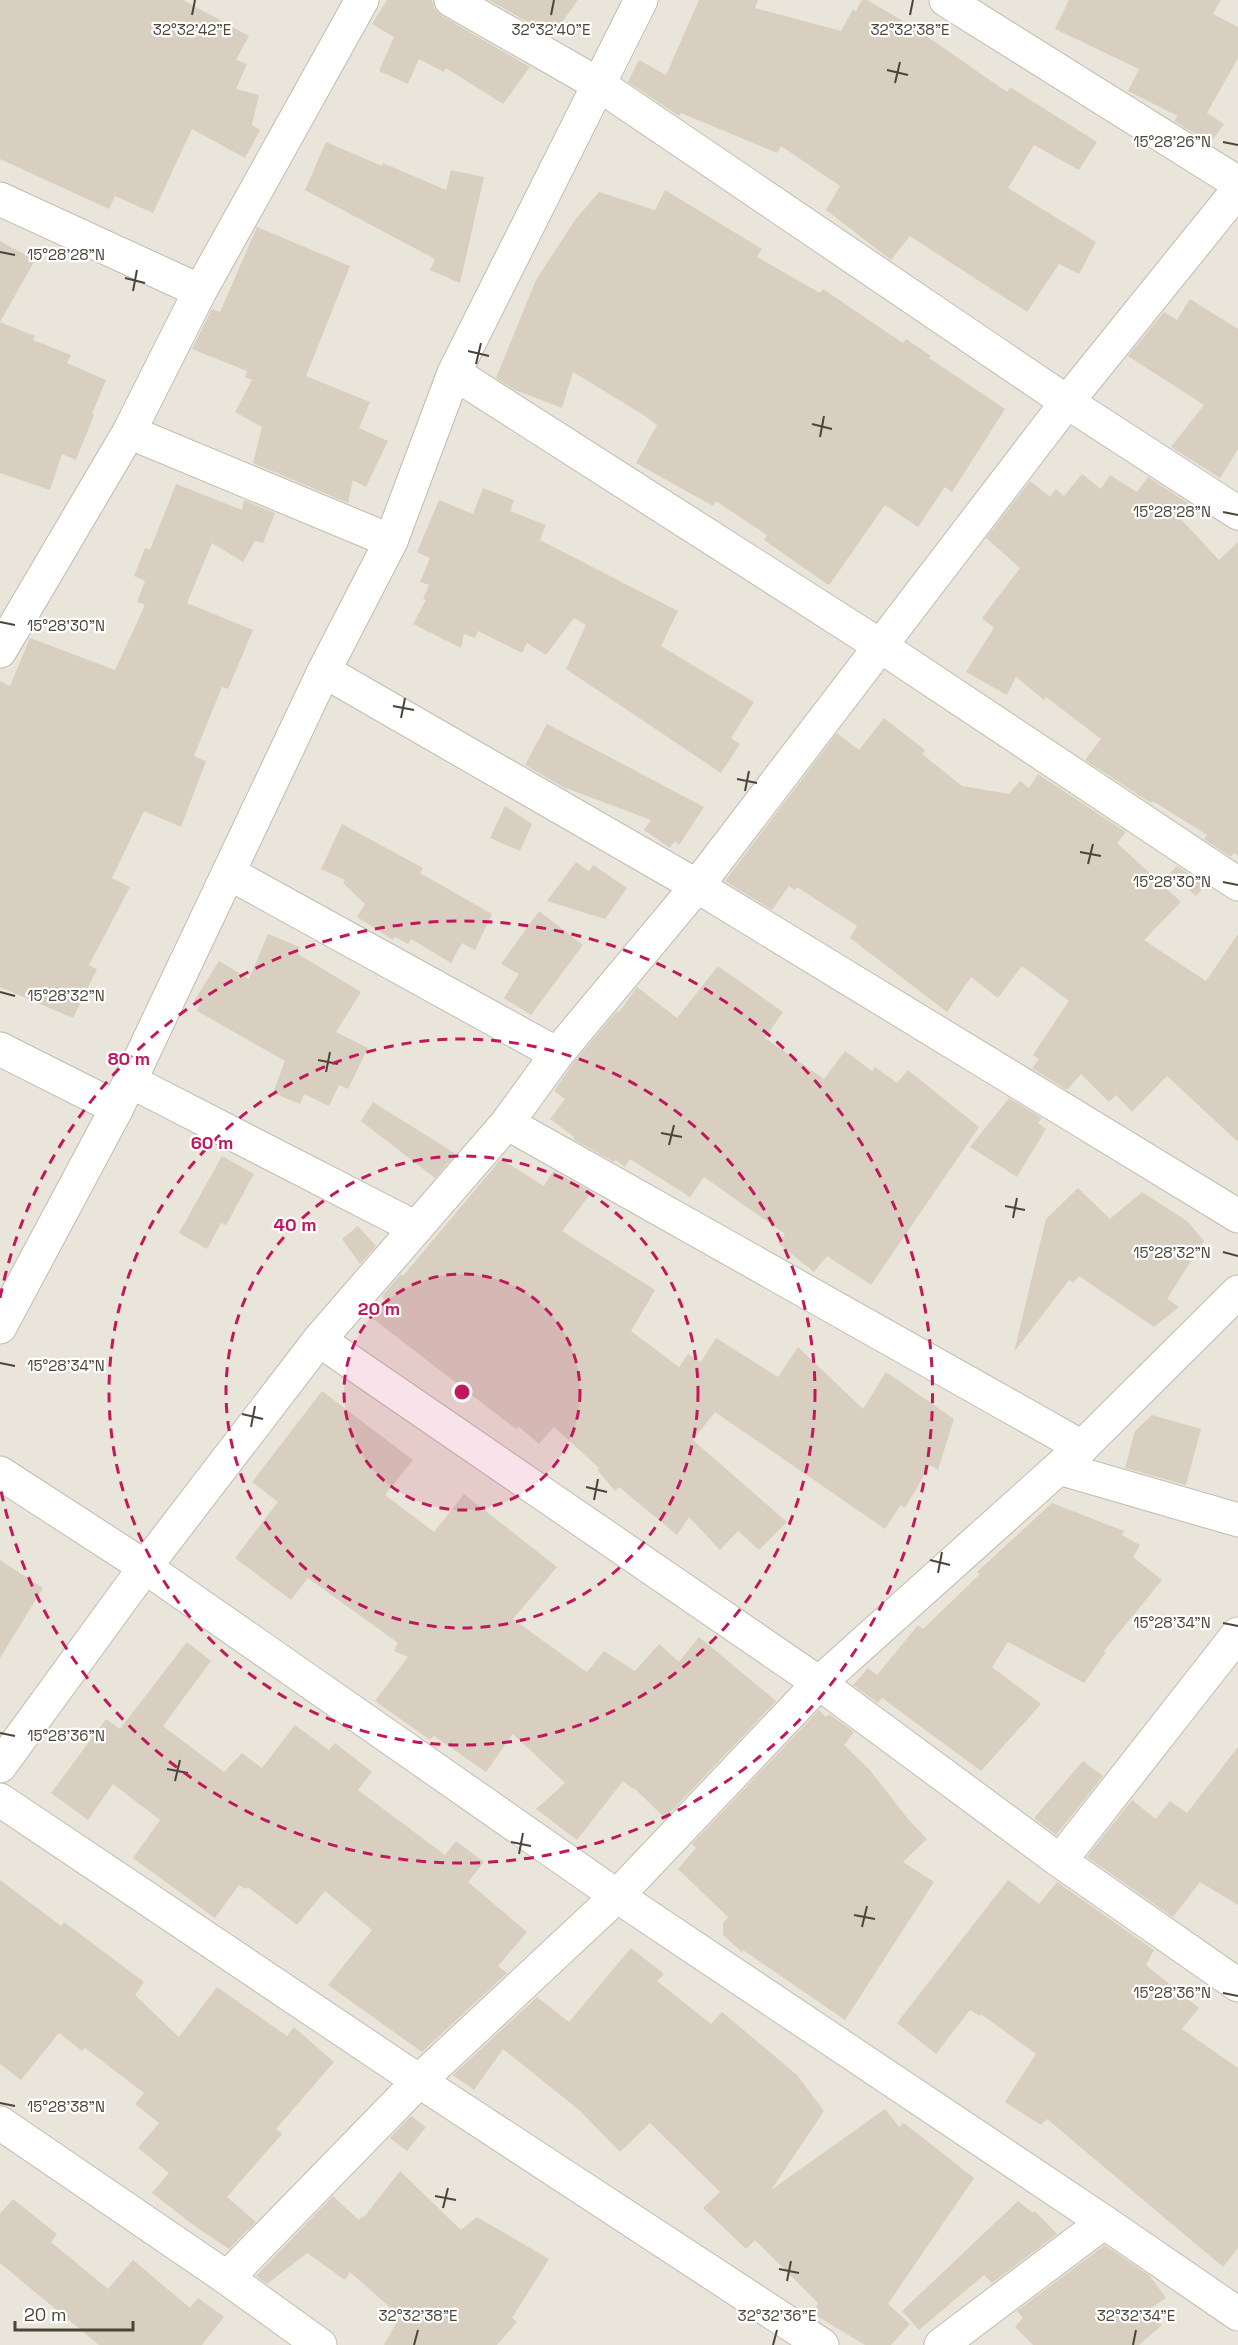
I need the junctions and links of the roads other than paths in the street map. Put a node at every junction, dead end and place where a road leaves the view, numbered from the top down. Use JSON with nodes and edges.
{"nodes":[{"id":1,"x":362,"y":0,"type":"edge"},
{"id":2,"x":451,"y":0,"type":"edge"},
{"id":3,"x":641,"y":0,"type":"edge"},
{"id":4,"x":965,"y":5,"type":"edge"},
{"id":5,"x":598,"y":84,"type":"junction"},
{"id":6,"x":1238,"y":183,"type":"edge"},
{"id":7,"x":1238,"y":190,"type":"edge"},
{"id":8,"x":0,"y":199,"type":"edge"},
{"id":9,"x":200,"y":291,"type":"junction"},
{"id":10,"x":454,"y":374,"type":"junction"},
{"id":11,"x":1067,"y":402,"type":"junction"},
{"id":12,"x":129,"y":432,"type":"junction"},
{"id":13,"x":1238,"y":513,"type":"edge"},
{"id":14,"x":391,"y":541,"type":"junction"},
{"id":15,"x":882,"y":647,"type":"junction"},
{"id":16,"x":0,"y":651,"type":"edge"},
{"id":17,"x":324,"y":671,"type":"junction"},
{"id":18,"x":229,"y":873,"type":"junction"},
{"id":19,"x":1238,"y":884,"type":"edge"},
{"id":20,"x":697,"y":886,"type":"junction"},
{"id":21,"x":0,"y":1048,"type":"edge"},
{"id":22,"x":557,"y":1054,"type":"junction"},
{"id":23,"x":123,"y":1095,"type":"junction"},
{"id":24,"x":507,"y":1123,"type":"junction"},
{"id":25,"x":1238,"y":1216,"type":"edge"},
{"id":26,"x":416,"y":1228,"type":"junction"},
{"id":27,"x":1238,"y":1292,"type":"edge"},
{"id":28,"x":0,"y":1327,"type":"edge"},
{"id":29,"x":319,"y":1340,"type":"junction"},
{"id":30,"x":1071,"y":1458,"type":"junction"},
{"id":31,"x":0,"y":1473,"type":"edge"},
{"id":32,"x":1238,"y":1520,"type":"edge"},
{"id":33,"x":145,"y":1567,"type":"junction"},
{"id":34,"x":1238,"y":1634,"type":"edge"},
{"id":35,"x":819,"y":1683,"type":"junction"},
{"id":36,"x":0,"y":1766,"type":"edge"},
{"id":37,"x":0,"y":1800,"type":"edge"},
{"id":38,"x":1060,"y":1861,"type":"junction"},
{"id":39,"x":616,"y":1896,"type":"junction"},
{"id":40,"x":1238,"y":1985,"type":"edge"},
{"id":41,"x":419,"y":2081,"type":"junction"},
{"id":42,"x":0,"y":2123,"type":"edge"},
{"id":43,"x":1104,"y":2222,"type":"junction"},
{"id":44,"x":227,"y":2278,"type":"junction"},
{"id":45,"x":1238,"y":2314,"type":"edge"},
{"id":46,"x":320,"y":2345,"type":"edge"},
{"id":47,"x":822,"y":2345,"type":"edge"},
{"id":48,"x":941,"y":2345,"type":"edge"}],
"edges":[{"from":1,"to":9,"type":"street"},
{"from":2,"to":5,"type":"street"},
{"from":3,"to":5,"type":"street"},
{"from":4,"to":6,"type":"street"},
{"from":5,"to":10,"type":"street"},
{"from":5,"to":11,"type":"street"},
{"from":7,"to":11,"type":"street"},
{"from":8,"to":9,"type":"street"},
{"from":9,"to":12,"type":"street"},
{"from":10,"to":14,"type":"street"},
{"from":10,"to":15,"type":"street"},
{"from":11,"to":13,"type":"street"},
{"from":11,"to":15,"type":"street"},
{"from":12,"to":14,"type":"street"},
{"from":12,"to":16,"type":"street"},
{"from":14,"to":17,"type":"street"},
{"from":15,"to":19,"type":"street"},
{"from":15,"to":20,"type":"street"},
{"from":17,"to":18,"type":"street"},
{"from":17,"to":20,"type":"street"},
{"from":18,"to":22,"type":"street"},
{"from":18,"to":23,"type":"street"},
{"from":20,"to":22,"type":"street"},
{"from":20,"to":25,"type":"street"},
{"from":21,"to":23,"type":"street"},
{"from":22,"to":24,"type":"street"},
{"from":23,"to":26,"type":"street"},
{"from":23,"to":28,"type":"street"},
{"from":24,"to":26,"type":"street"},
{"from":24,"to":30,"type":"street"},
{"from":26,"to":29,"type":"street"},
{"from":27,"to":30,"type":"street"},
{"from":29,"to":33,"type":"street"},
{"from":29,"to":35,"type":"street"},
{"from":30,"to":32,"type":"street"},
{"from":30,"to":35,"type":"street"},
{"from":31,"to":33,"type":"street"},
{"from":33,"to":36,"type":"street"},
{"from":33,"to":39,"type":"street"},
{"from":34,"to":38,"type":"street"},
{"from":35,"to":38,"type":"street"},
{"from":35,"to":39,"type":"street"},
{"from":37,"to":41,"type":"street"},
{"from":38,"to":40,"type":"street"},
{"from":39,"to":41,"type":"street"},
{"from":39,"to":43,"type":"street"},
{"from":41,"to":44,"type":"street"},
{"from":41,"to":47,"type":"street"},
{"from":42,"to":44,"type":"street"},
{"from":43,"to":45,"type":"street"},
{"from":43,"to":48,"type":"street"},
{"from":44,"to":46,"type":"street"}]}
